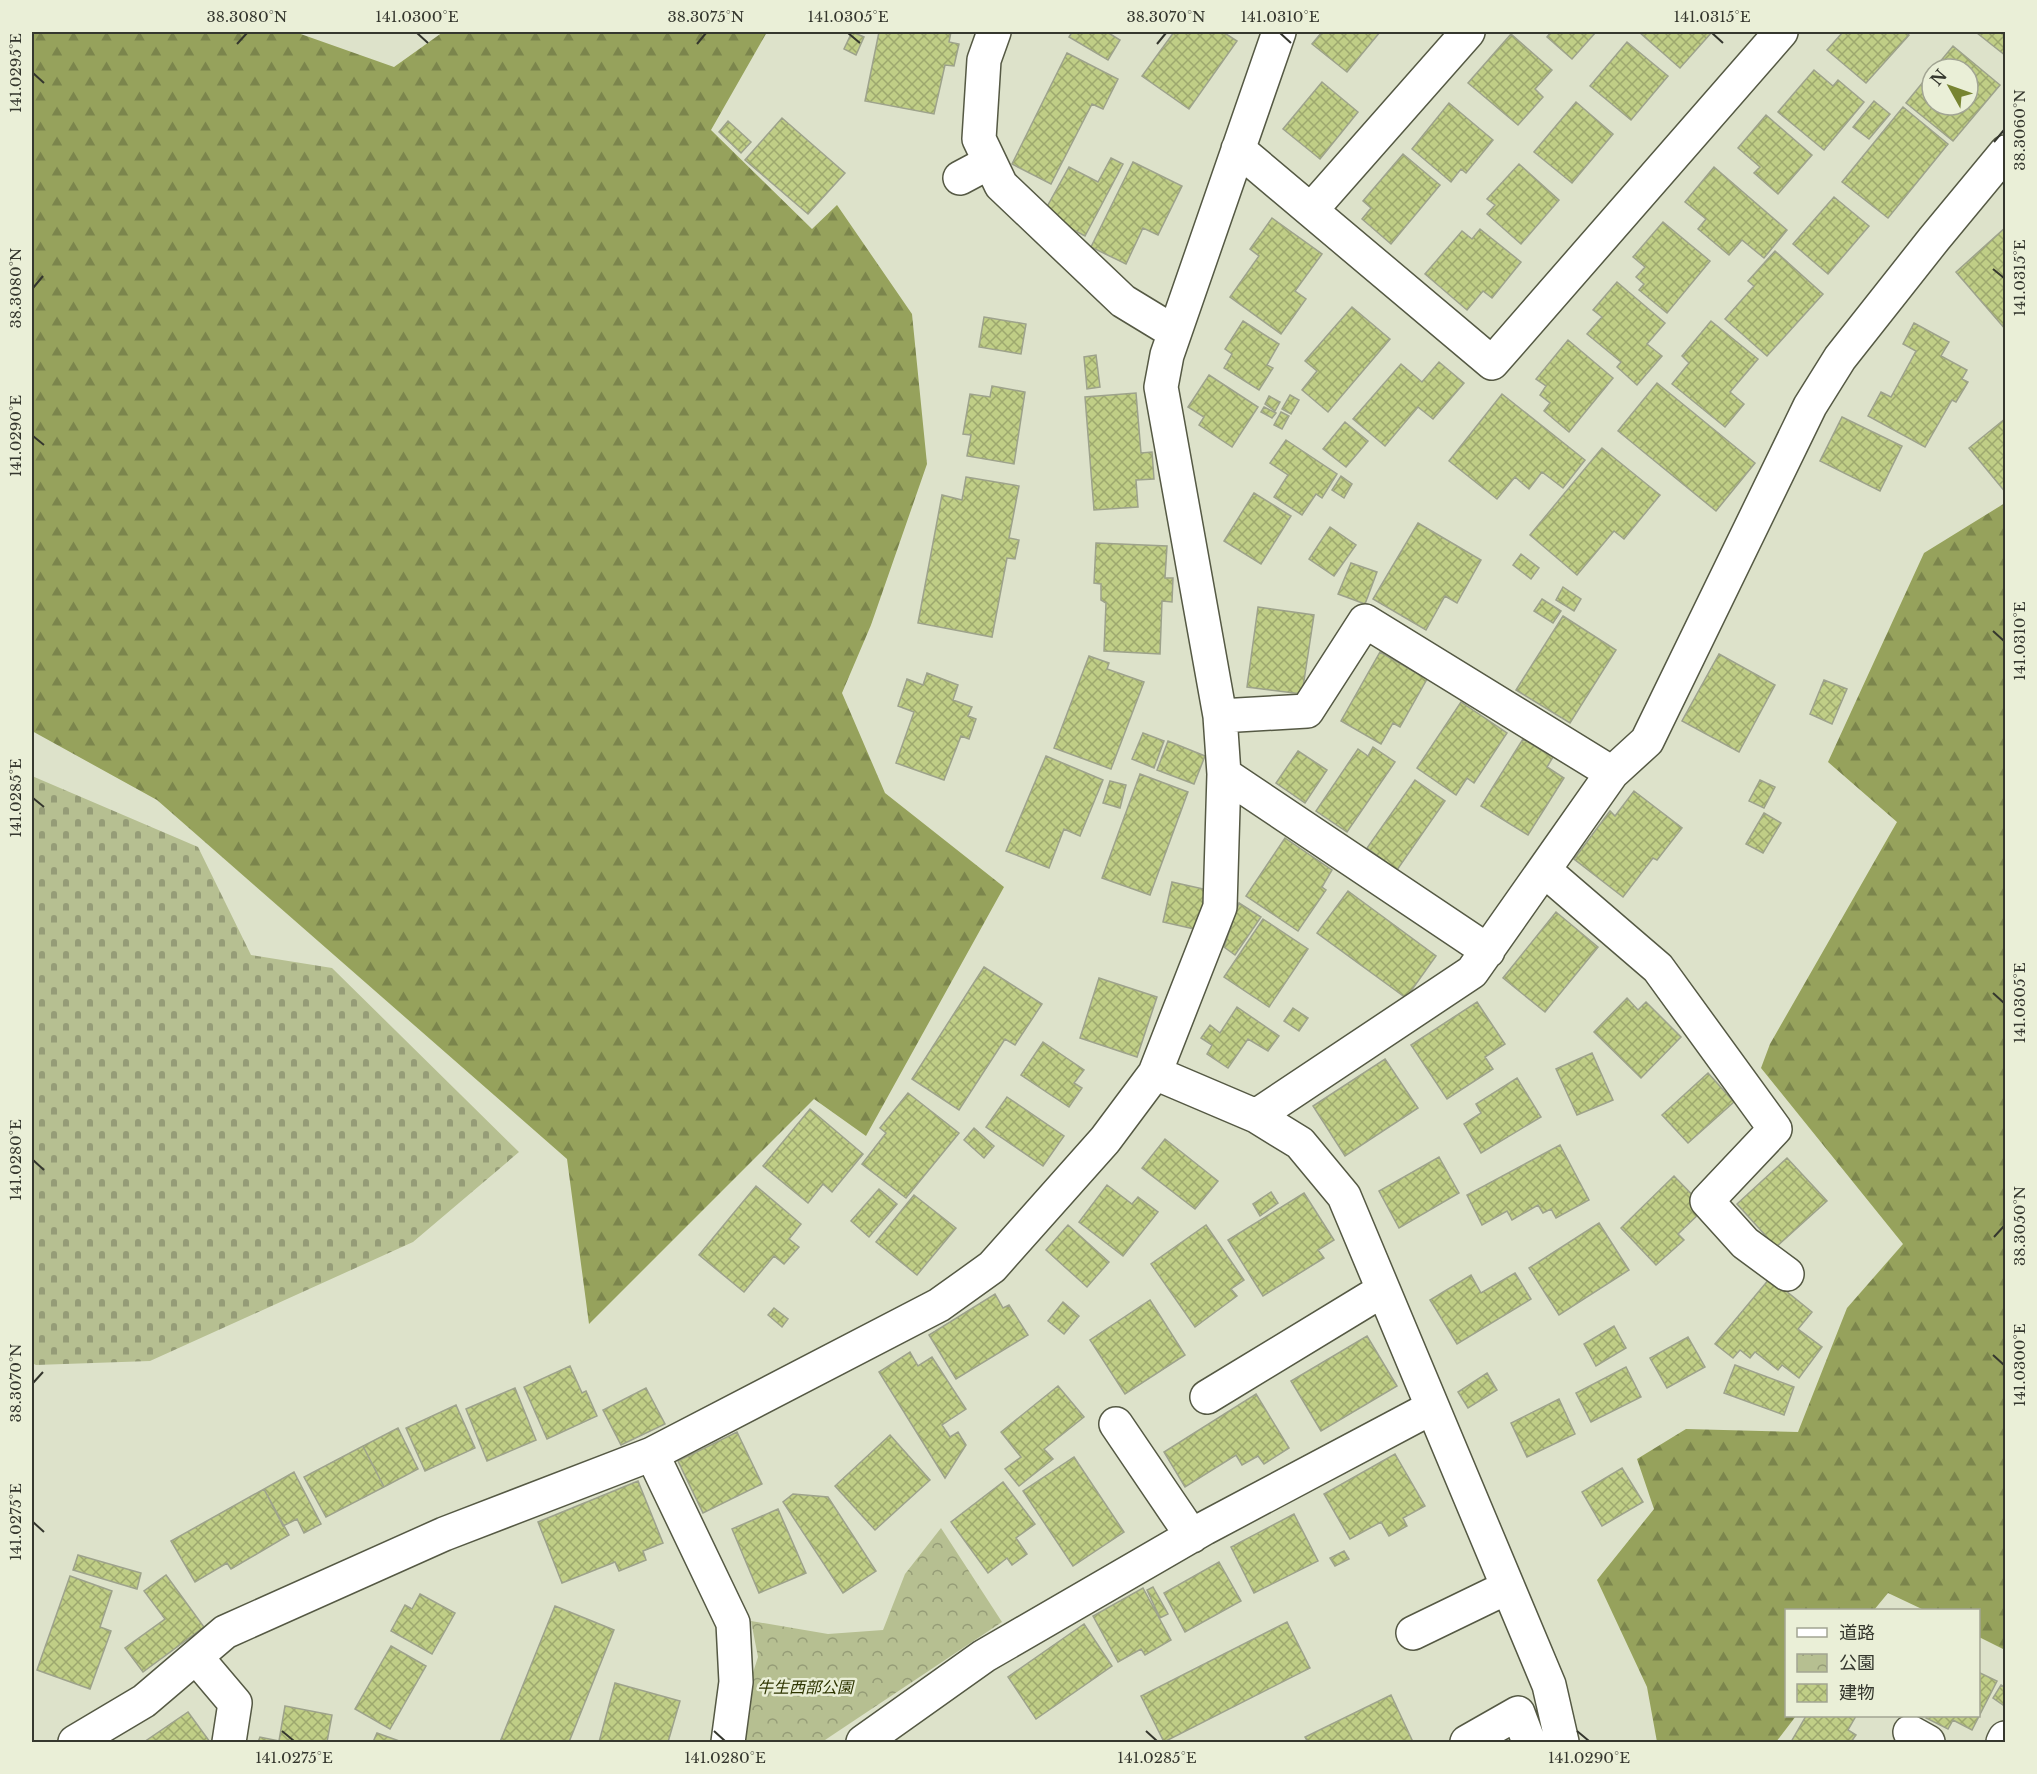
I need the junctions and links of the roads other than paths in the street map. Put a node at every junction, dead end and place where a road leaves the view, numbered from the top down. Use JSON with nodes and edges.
{"nodes":[{"id":1,"x":994,"y":32,"type":"edge"},
{"id":2,"x":1279,"y":32,"type":"edge"},
{"id":3,"x":1468,"y":32,"type":"edge"},
{"id":4,"x":1781,"y":32,"type":"edge"},
{"id":5,"x":1238,"y":149,"type":"junction"},
{"id":6,"x":2004,"y":155,"type":"edge"},
{"id":7,"x":990,"y":162,"type":"junction"},
{"id":8,"x":960,"y":178,"type":"dead end"},
{"id":9,"x":1311,"y":210,"type":"junction"},
{"id":10,"x":1174,"y":332,"type":"junction"},
{"id":11,"x":1220,"y":716,"type":"junction"},
{"id":12,"x":1612,"y":773,"type":"junction"},
{"id":13,"x":1224,"y":774,"type":"junction"},
{"id":14,"x":1544,"y":870,"type":"junction"},
{"id":15,"x":1488,"y":951,"type":"junction"},
{"id":16,"x":1155,"y":1073,"type":"junction"},
{"id":17,"x":1256,"y":1116,"type":"junction"},
{"id":18,"x":1787,"y":1274,"type":"dead end"},
{"id":19,"x":1383,"y":1290,"type":"junction"},
{"id":20,"x":1207,"y":1397,"type":"dead end"},
{"id":21,"x":1431,"y":1408,"type":"junction"},
{"id":22,"x":1116,"y":1424,"type":"dead end"},
{"id":23,"x":652,"y":1454,"type":"junction"},
{"id":24,"x":1192,"y":1536,"type":"junction"},
{"id":25,"x":1508,"y":1587,"type":"junction"},
{"id":26,"x":1413,"y":1633,"type":"dead end"},
{"id":27,"x":196,"y":1657,"type":"junction"},
{"id":28,"x":2006,"y":1738,"type":"edge"},
{"id":29,"x":75,"y":1743,"type":"edge"},
{"id":30,"x":229,"y":1743,"type":"edge"},
{"id":31,"x":728,"y":1743,"type":"edge"},
{"id":32,"x":863,"y":1743,"type":"edge"},
{"id":33,"x":1467,"y":1743,"type":"edge"},
{"id":34,"x":1529,"y":1743,"type":"edge"},
{"id":35,"x":1563,"y":1743,"type":"edge"},
{"id":36,"x":2002,"y":1743,"type":"edge"}],
"edges":[{"from":1,"to":7,"type":"street"},
{"from":2,"to":5,"type":"street"},
{"from":3,"to":9,"type":"street"},
{"from":4,"to":9,"type":"street"},
{"from":5,"to":9,"type":"street"},
{"from":5,"to":10,"type":"street"},
{"from":6,"to":12,"type":"street"},
{"from":7,"to":8,"type":"street"},
{"from":7,"to":10,"type":"street"},
{"from":10,"to":11,"type":"street"},
{"from":11,"to":12,"type":"street"},
{"from":11,"to":13,"type":"street"},
{"from":12,"to":14,"type":"street"},
{"from":13,"to":15,"type":"street"},
{"from":13,"to":16,"type":"street"},
{"from":14,"to":15,"type":"street"},
{"from":14,"to":18,"type":"street"},
{"from":15,"to":17,"type":"street"},
{"from":16,"to":17,"type":"street"},
{"from":16,"to":23,"type":"street"},
{"from":17,"to":19,"type":"street"},
{"from":19,"to":20,"type":"street"},
{"from":19,"to":21,"type":"street"},
{"from":21,"to":24,"type":"street"},
{"from":21,"to":25,"type":"street"},
{"from":22,"to":24,"type":"street"},
{"from":23,"to":27,"type":"street"},
{"from":23,"to":31,"type":"street"},
{"from":24,"to":32,"type":"street"},
{"from":25,"to":26,"type":"street"},
{"from":25,"to":35,"type":"street"},
{"from":27,"to":29,"type":"street"},
{"from":27,"to":30,"type":"street"},
{"from":28,"to":36,"type":"street"},
{"from":33,"to":34,"type":"street"}]}
